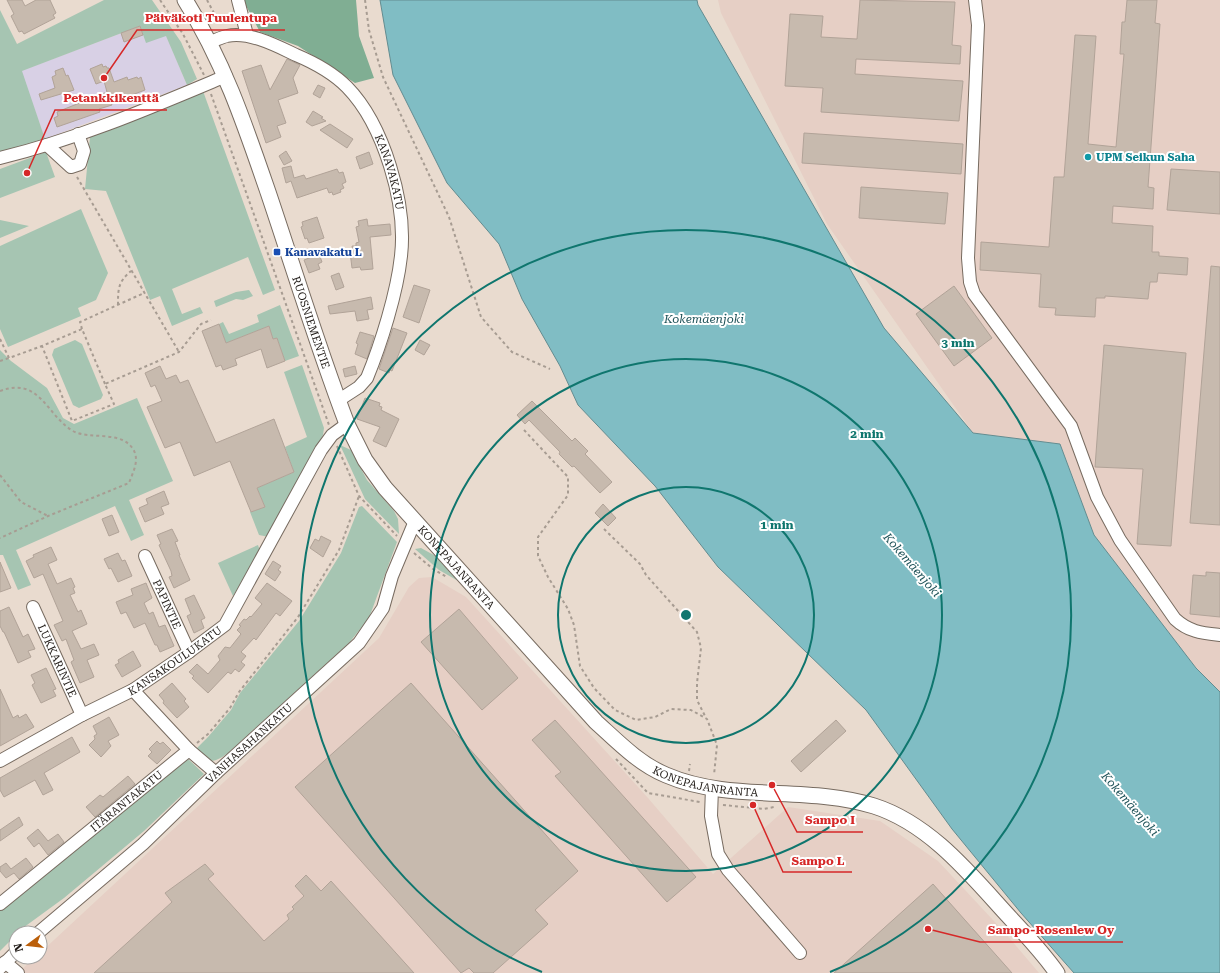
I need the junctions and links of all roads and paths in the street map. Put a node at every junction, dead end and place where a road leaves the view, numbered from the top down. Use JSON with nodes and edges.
{"nodes":[{"id":1,"x":160,"y":0,"type":"edge"},
{"id":2,"x":185,"y":0,"type":"edge"},
{"id":3,"x":238,"y":0,"type":"edge"},
{"id":4,"x":365,"y":0,"type":"edge"},
{"id":5,"x":975,"y":0,"type":"edge"},
{"id":6,"x":247,"y":35,"type":"junction"},
{"id":7,"x":210,"y":42,"type":"junction"},
{"id":8,"x":226,"y":76,"type":"junction"},
{"id":9,"x":208,"y":84,"type":"junction"},
{"id":10,"x":78,"y":134,"type":"junction"},
{"id":11,"x":47,"y":145,"type":"junction"},
{"id":12,"x":0,"y":158,"type":"edge"},
{"id":13,"x":71,"y":167,"type":"junction"},
{"id":14,"x":131,"y":271,"type":"junction"},
{"id":15,"x":144,"y":293,"type":"junction"},
{"id":16,"x":118,"y":305,"type":"junction"},
{"id":17,"x":211,"y":320,"type":"dead end"},
{"id":18,"x":82,"y":329,"type":"junction"},
{"id":19,"x":0,"y":339,"type":"edge"},
{"id":20,"x":42,"y":346,"type":"junction"},
{"id":21,"x":179,"y":352,"type":"junction"},
{"id":22,"x":8,"y":358,"type":"junction"},
{"id":23,"x":0,"y":361,"type":"edge"},
{"id":24,"x":550,"y":370,"type":"dead end"},
{"id":25,"x":105,"y":384,"type":"junction"},
{"id":26,"x":0,"y":391,"type":"edge"},
{"id":27,"x":339,"y":400,"type":"junction"},
{"id":28,"x":72,"y":421,"type":"junction"},
{"id":29,"x":347,"y":424,"type":"junction"},
{"id":30,"x":68,"y":426,"type":"junction"},
{"id":31,"x":524,"y":430,"type":"dead end"},
{"id":32,"x":332,"y":435,"type":"junction"},
{"id":33,"x":0,"y":475,"type":"edge"},
{"id":34,"x":359,"y":496,"type":"junction"},
{"id":35,"x":48,"y":516,"type":"junction"},
{"id":36,"x":415,"y":521,"type":"junction"},
{"id":37,"x":604,"y":530,"type":"dead end"},
{"id":38,"x":0,"y":538,"type":"edge"},
{"id":39,"x":405,"y":544,"type":"junction"},
{"id":40,"x":145,"y":556,"type":"dead end"},
{"id":41,"x":452,"y":581,"type":"dead end"},
{"id":42,"x":33,"y":606,"type":"dead end"},
{"id":43,"x":1220,"y":635,"type":"edge"},
{"id":44,"x":189,"y":652,"type":"junction"},
{"id":45,"x":132,"y":690,"type":"junction"},
{"id":46,"x":82,"y":715,"type":"junction"},
{"id":47,"x":707,"y":719,"type":"junction"},
{"id":48,"x":189,"y":750,"type":"junction"},
{"id":49,"x":612,"y":754,"type":"dead end"},
{"id":50,"x":0,"y":761,"type":"edge"},
{"id":51,"x":216,"y":773,"type":"junction"},
{"id":52,"x":712,"y":788,"type":"junction"},
{"id":53,"x":711,"y":803,"type":"junction"},
{"id":54,"x":776,"y":806,"type":"dead end"},
{"id":55,"x":0,"y":904,"type":"edge"},
{"id":56,"x":47,"y":925,"type":"edge"},
{"id":57,"x":800,"y":953,"type":"dead end"},
{"id":58,"x":2,"y":965,"type":"edge"},
{"id":59,"x":18,"y":973,"type":"edge"},
{"id":60,"x":1057,"y":973,"type":"edge"}],
"edges":[{"from":1,"to":9,"type":"path"},
{"from":2,"to":7,"type":"main road","name":"RUOSNIEMENTIE"},
{"from":3,"to":6,"type":"street"},
{"from":4,"to":24,"type":"path"},
{"from":5,"to":43,"type":"street"},
{"from":6,"to":7,"type":"street","name":"KANAVAKATU"},
{"from":6,"to":27,"type":"street","name":"KANAVAKATU"},
{"from":7,"to":8,"type":"main road","name":"RUOSNIEMENTIE"},
{"from":8,"to":9,"type":"street"},
{"from":8,"to":27,"type":"main road","name":"RUOSNIEMENTIE"},
{"from":9,"to":10,"type":"street"},
{"from":9,"to":32,"type":"path"},
{"from":10,"to":11,"type":"street"},
{"from":10,"to":13,"type":"street"},
{"from":11,"to":12,"type":"street"},
{"from":11,"to":13,"type":"street"},
{"from":13,"to":14,"type":"path"},
{"from":14,"to":15,"type":"path"},
{"from":14,"to":16,"type":"path"},
{"from":15,"to":16,"type":"path"},
{"from":15,"to":21,"type":"path"},
{"from":16,"to":18,"type":"path"},
{"from":17,"to":21,"type":"path"},
{"from":18,"to":20,"type":"path"},
{"from":18,"to":25,"type":"path"},
{"from":19,"to":22,"type":"path"},
{"from":20,"to":22,"type":"path"},
{"from":20,"to":28,"type":"path"},
{"from":21,"to":25,"type":"path"},
{"from":22,"to":23,"type":"path"},
{"from":25,"to":28,"type":"path"},
{"from":26,"to":30,"type":"path"},
{"from":27,"to":29,"type":"main road","name":"RUOSNIEMENTIE"},
{"from":28,"to":30,"type":"path"},
{"from":29,"to":32,"type":"street","name":"KANSAKOULUKATU"},
{"from":29,"to":36,"type":"main road","name":"RUOSNIEMENTIE"},
{"from":30,"to":35,"type":"path"},
{"from":31,"to":47,"type":"path"},
{"from":32,"to":34,"type":"path"},
{"from":32,"to":44,"type":"street","name":"KANSAKOULUKATU"},
{"from":33,"to":35,"type":"path"},
{"from":34,"to":39,"type":"path"},
{"from":34,"to":48,"type":"path"},
{"from":35,"to":38,"type":"path"},
{"from":36,"to":39,"type":"street","name":"VANHASAHANKATU"},
{"from":36,"to":52,"type":"main road","name":"KONEPAJANRANTA"},
{"from":37,"to":47,"type":"path"},
{"from":39,"to":41,"type":"path"},
{"from":39,"to":51,"type":"street","name":"VANHASAHANKATU"},
{"from":40,"to":44,"type":"street","name":"PAPINTIE"},
{"from":42,"to":46,"type":"street","name":"LUKKARINTIE"},
{"from":44,"to":45,"type":"street","name":"KANSAKOULUKATU"},
{"from":45,"to":46,"type":"street","name":"KANSAKOULUKATU"},
{"from":45,"to":48,"type":"street"},
{"from":46,"to":50,"type":"street","name":"KANSAKOULUKATU"},
{"from":47,"to":52,"type":"path"},
{"from":48,"to":51,"type":"street"},
{"from":48,"to":55,"type":"street","name":"ITÄRANTAKATU"},
{"from":49,"to":53,"type":"path"},
{"from":51,"to":56,"type":"street","name":"VANHASAHANKATU"},
{"from":52,"to":53,"type":"street"},
{"from":52,"to":60,"type":"main road","name":"KONEPAJANRANTA"},
{"from":53,"to":54,"type":"path"},
{"from":53,"to":57,"type":"street"},
{"from":58,"to":59,"type":"street"}]}
